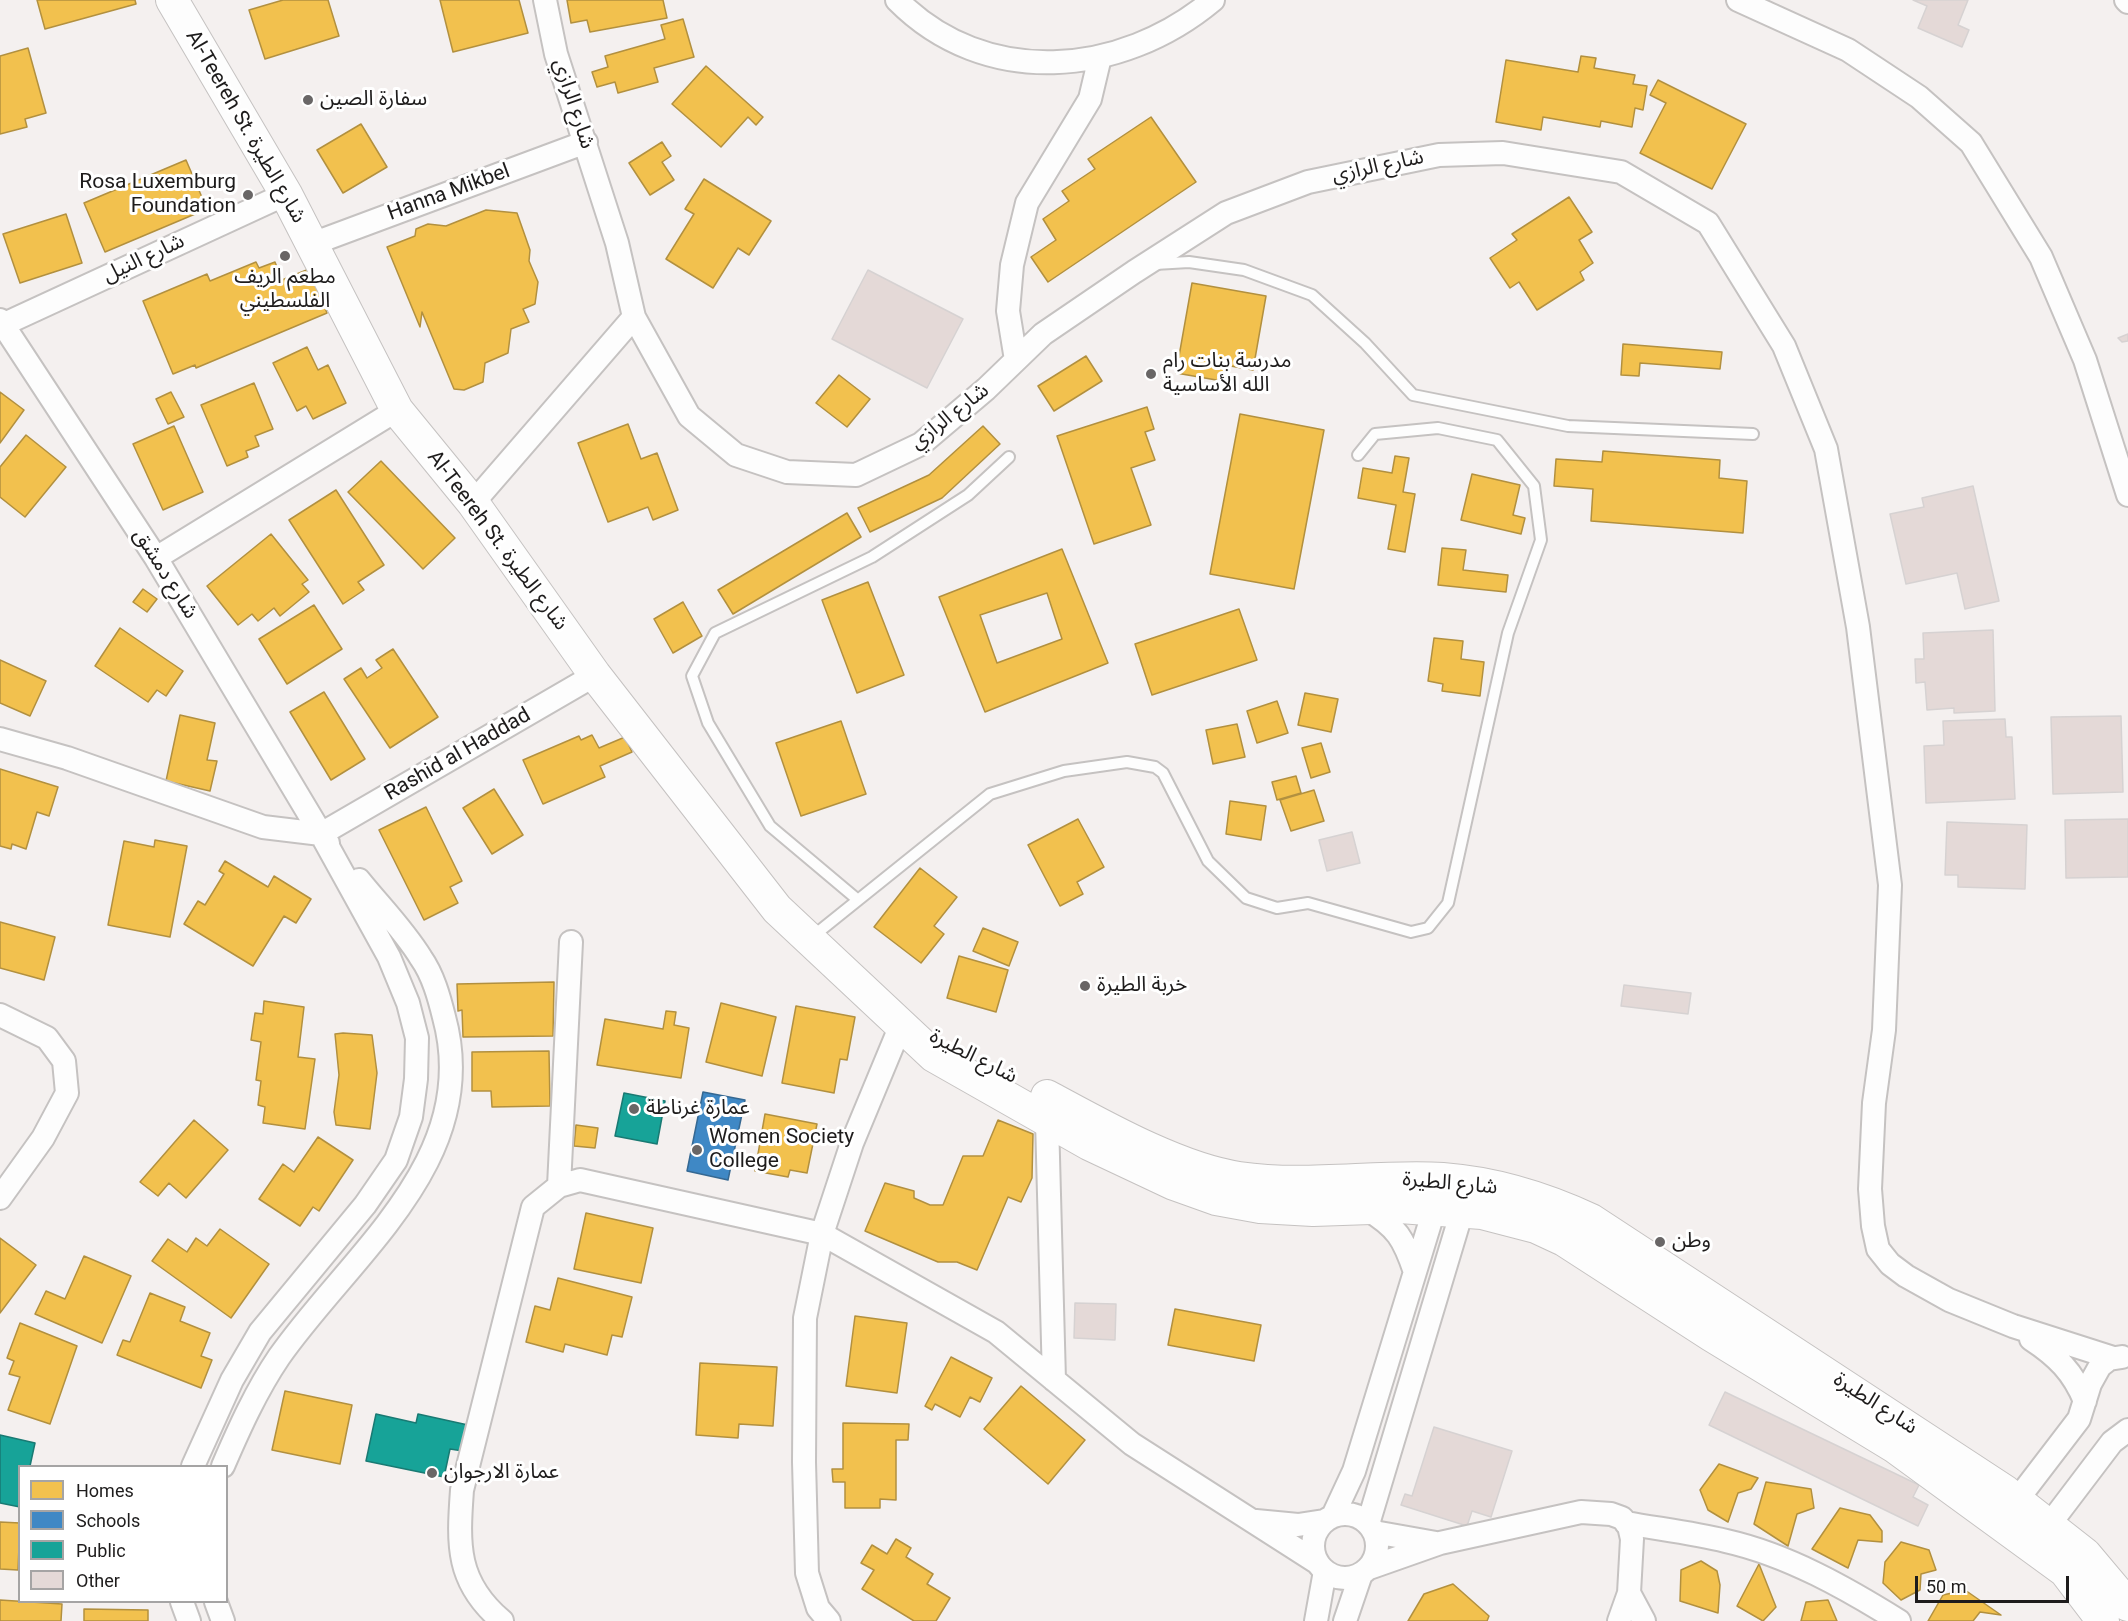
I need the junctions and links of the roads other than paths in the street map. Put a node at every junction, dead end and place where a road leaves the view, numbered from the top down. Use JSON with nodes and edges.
{"nodes":[{"id":1,"x":172,"y":0,"type":"edge"},
{"id":2,"x":545,"y":0,"type":"edge"},
{"id":3,"x":897,"y":0,"type":"edge"},
{"id":4,"x":1213,"y":0,"type":"edge"},
{"id":5,"x":1738,"y":0,"type":"edge"},
{"id":6,"x":1100,"y":57,"type":"junction"},
{"id":7,"x":586,"y":142,"type":"junction"},
{"id":8,"x":286,"y":194,"type":"junction"},
{"id":9,"x":312,"y":244,"type":"junction"},
{"id":10,"x":1146,"y":264,"type":"junction"},
{"id":11,"x":634,"y":317,"type":"junction"},
{"id":12,"x":1,"y":323,"type":"edge"},
{"id":13,"x":1016,"y":360,"type":"junction"},
{"id":14,"x":397,"y":410,"type":"junction"},
{"id":15,"x":1753,"y":434,"type":"dead end"},
{"id":16,"x":1358,"y":454,"type":"dead end"},
{"id":17,"x":1008,"y":457,"type":"dead end"},
{"id":18,"x":2128,"y":495,"type":"edge"},
{"id":19,"x":473,"y":502,"type":"junction"},
{"id":20,"x":156,"y":558,"type":"junction"},
{"id":21,"x":595,"y":675,"type":"junction"},
{"id":22,"x":0,"y":740,"type":"edge"},
{"id":23,"x":321,"y":834,"type":"junction"},
{"id":24,"x":858,"y":900,"type":"junction"},
{"id":25,"x":809,"y":939,"type":"junction"},
{"id":26,"x":571,"y":942,"type":"dead end"},
{"id":27,"x":0,"y":1015,"type":"edge"},
{"id":28,"x":901,"y":1025,"type":"junction"},
{"id":29,"x":1047,"y":1120,"type":"junction"},
{"id":30,"x":1450,"y":1180,"type":"junction"},
{"id":31,"x":559,"y":1186,"type":"junction"},
{"id":32,"x":0,"y":1198,"type":"edge"},
{"id":33,"x":1367,"y":1209,"type":"junction"},
{"id":34,"x":1448,"y":1211,"type":"junction"},
{"id":35,"x":822,"y":1234,"type":"junction"},
{"id":36,"x":1415,"y":1272,"type":"junction"},
{"id":37,"x":2013,"y":1326,"type":"junction"},
{"id":38,"x":2123,"y":1356,"type":"edge"},
{"id":39,"x":1054,"y":1380,"type":"junction"},
{"id":40,"x":2085,"y":1401,"type":"junction"},
{"id":41,"x":2128,"y":1430,"type":"edge"},
{"id":42,"x":194,"y":1465,"type":"edge"},
{"id":43,"x":224,"y":1465,"type":"edge"},
{"id":44,"x":2017,"y":1500,"type":"junction"},
{"id":45,"x":1246,"y":1519,"type":"junction"},
{"id":46,"x":1329,"y":1519,"type":"junction"},
{"id":47,"x":1626,"y":1523,"type":"junction"},
{"id":48,"x":2049,"y":1525,"type":"junction"},
{"id":49,"x":1371,"y":1528,"type":"junction"},
{"id":50,"x":2015,"y":1533,"type":"junction"},
{"id":51,"x":1440,"y":1543,"type":"junction"},
{"id":52,"x":1322,"y":1567,"type":"junction"},
{"id":53,"x":1365,"y":1571,"type":"junction"},
{"id":54,"x":1629,"y":1593,"type":"junction"},
{"id":55,"x":182,"y":1603,"type":"edge"},
{"id":56,"x":216,"y":1603,"type":"edge"},
{"id":57,"x":2128,"y":1605,"type":"edge"},
{"id":58,"x":189,"y":1621,"type":"edge"},
{"id":59,"x":223,"y":1621,"type":"edge"},
{"id":60,"x":502,"y":1621,"type":"edge"},
{"id":61,"x":829,"y":1621,"type":"edge"},
{"id":62,"x":1316,"y":1621,"type":"edge"},
{"id":63,"x":1345,"y":1621,"type":"edge"},
{"id":64,"x":1619,"y":1621,"type":"edge"},
{"id":65,"x":1644,"y":1621,"type":"edge"},
{"id":66,"x":1899,"y":1621,"type":"edge"},
{"id":67,"x":2103,"y":1621,"type":"edge"}],
"edges":[{"from":1,"to":8,"type":"main road","name":"Al-Teereh St. شارع الطيرة"},
{"from":2,"to":7,"type":"street","name":"شارع الرازي"},
{"from":3,"to":6,"type":"street"},
{"from":4,"to":6,"type":"street"},
{"from":5,"to":18,"type":"street"},
{"from":6,"to":13,"type":"street"},
{"from":7,"to":9,"type":"street","name":"Hanna Mikbel"},
{"from":7,"to":11,"type":"street","name":"شارع الرازي"},
{"from":8,"to":9,"type":"main road","name":"Al-Teereh St. شارع الطيرة"},
{"from":8,"to":12,"type":"street","name":"شارع النيل"},
{"from":9,"to":14,"type":"main road","name":"Al-Teereh St. شارع الطيرة"},
{"from":10,"to":13,"type":"street","name":"شارع الرازي"},
{"from":10,"to":15,"type":"lane"},
{"from":10,"to":37,"type":"street","name":"شارع الرازي"},
{"from":11,"to":13,"type":"street","name":"شارع الرازي"},
{"from":11,"to":19,"type":"street"},
{"from":12,"to":20,"type":"street","name":"شارع دمشق"},
{"from":14,"to":19,"type":"main road","name":"Al-Teereh St. شارع الطيرة"},
{"from":14,"to":20,"type":"street"},
{"from":16,"to":24,"type":"lane"},
{"from":17,"to":24,"type":"lane"},
{"from":19,"to":21,"type":"main road","name":"Al-Teereh St. شارع الطيرة"},
{"from":20,"to":23,"type":"street","name":"شارع دمشق"},
{"from":21,"to":23,"type":"street","name":"Rashid al Haddad"},
{"from":21,"to":25,"type":"main road","name":"Al-Teereh St. شارع الطيرة"},
{"from":22,"to":23,"type":"street"},
{"from":23,"to":42,"type":"street"},
{"from":23,"to":43,"type":"street"},
{"from":24,"to":25,"type":"lane"},
{"from":25,"to":28,"type":"main road","name":"Al-Teereh St. شارع الطيرة"},
{"from":26,"to":31,"type":"street"},
{"from":27,"to":32,"type":"street"},
{"from":28,"to":29,"type":"main road","name":"شارع الطيرة"},
{"from":28,"to":30,"type":"main road","name":"شارع الطيرة"},
{"from":28,"to":35,"type":"street"},
{"from":29,"to":33,"type":"main road","name":"شارع الطيرة"},
{"from":29,"to":39,"type":"street"},
{"from":30,"to":34,"type":"street"},
{"from":30,"to":44,"type":"main road","name":"شارع الطيرة"},
{"from":31,"to":35,"type":"street"},
{"from":31,"to":60,"type":"street"},
{"from":33,"to":34,"type":"main road","name":"شارع الطيرة"},
{"from":33,"to":36,"type":"street"},
{"from":34,"to":36,"type":"street"},
{"from":34,"to":49,"type":"street"},
{"from":34,"to":50,"type":"main road","name":"شارع الطيرة"},
{"from":35,"to":39,"type":"street"},
{"from":35,"to":61,"type":"street"},
{"from":36,"to":46,"type":"street"},
{"from":37,"to":38,"type":"street"},
{"from":37,"to":40,"type":"street"},
{"from":38,"to":40,"type":"street"},
{"from":39,"to":45,"type":"street"},
{"from":40,"to":44,"type":"street"},
{"from":41,"to":48,"type":"street"},
{"from":44,"to":48,"type":"main road","name":"شارع الطيرة"},
{"from":44,"to":50,"type":"street"},
{"from":45,"to":46,"type":"street"},
{"from":45,"to":52,"type":"street"},
{"from":46,"to":49,"type":"street"},
{"from":46,"to":52,"type":"street"},
{"from":47,"to":51,"type":"street"},
{"from":47,"to":54,"type":"street"},
{"from":47,"to":66,"type":"street"},
{"from":48,"to":50,"type":"street"},
{"from":48,"to":57,"type":"main road","name":"شارع الطيرة"},
{"from":49,"to":51,"type":"street"},
{"from":49,"to":53,"type":"street"},
{"from":50,"to":67,"type":"main road","name":"شارع الطيرة"},
{"from":51,"to":53,"type":"street"},
{"from":52,"to":53,"type":"street"},
{"from":52,"to":62,"type":"street"},
{"from":53,"to":63,"type":"street"},
{"from":54,"to":64,"type":"street"},
{"from":54,"to":65,"type":"street"},
{"from":55,"to":58,"type":"street"},
{"from":56,"to":59,"type":"street"}]}
